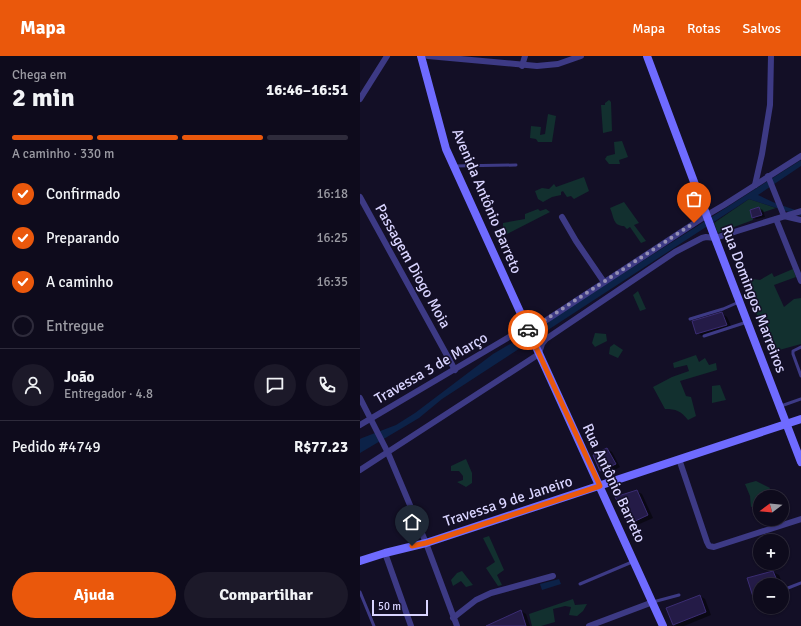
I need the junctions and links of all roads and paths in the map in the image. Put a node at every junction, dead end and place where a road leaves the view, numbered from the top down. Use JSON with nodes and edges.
{"nodes":[{"id":1,"x":387,"y":56,"type":"edge"},
{"id":2,"x":420,"y":56,"type":"edge"},
{"id":3,"x":428,"y":56,"type":"edge"},
{"id":4,"x":525,"y":56,"type":"edge"},
{"id":5,"x":580,"y":56,"type":"edge"},
{"id":6,"x":647,"y":56,"type":"edge"},
{"id":7,"x":771,"y":56,"type":"edge"},
{"id":8,"x":460,"y":58,"type":"edge"},
{"id":9,"x":522,"y":66,"type":"junction"},
{"id":10,"x":360,"y":99,"type":"edge"},
{"id":11,"x":801,"y":156,"type":"edge"},
{"id":12,"x":516,"y":165,"type":"dead end"},
{"id":13,"x":454,"y":166,"type":"junction"},
{"id":14,"x":769,"y":181,"type":"junction"},
{"id":15,"x":755,"y":185,"type":"junction"},
{"id":16,"x":360,"y":197,"type":"edge"},
{"id":17,"x":801,"y":211,"type":"edge"},
{"id":18,"x":785,"y":214,"type":"junction"},
{"id":19,"x":707,"y":215,"type":"junction"},
{"id":20,"x":562,"y":217,"type":"dead end"},
{"id":21,"x":776,"y":219,"type":"junction"},
{"id":22,"x":801,"y":220,"type":"edge"},
{"id":23,"x":714,"y":236,"type":"junction"},
{"id":24,"x":801,"y":281,"type":"edge"},
{"id":25,"x":604,"y":282,"type":"junction"},
{"id":26,"x":739,"y":302,"type":"junction"},
{"id":27,"x":690,"y":319,"type":"dead end"},
{"id":28,"x":747,"y":322,"type":"junction"},
{"id":29,"x":528,"y":330,"type":"junction"},
{"id":30,"x":704,"y":336,"type":"dead end"},
{"id":31,"x":801,"y":347,"type":"edge"},
{"id":32,"x":539,"y":353,"type":"junction"},
{"id":33,"x":455,"y":370,"type":"junction"},
{"id":34,"x":801,"y":376,"type":"edge"},
{"id":35,"x":360,"y":398,"type":"edge"},
{"id":36,"x":801,"y":398,"type":"edge"},
{"id":37,"x":780,"y":407,"type":"junction"},
{"id":38,"x":370,"y":418,"type":"junction"},
{"id":39,"x":801,"y":419,"type":"edge"},
{"id":40,"x":786,"y":424,"type":"junction"},
{"id":41,"x":360,"y":425,"type":"edge"},
{"id":42,"x":387,"y":451,"type":"junction"},
{"id":43,"x":679,"y":459,"type":"junction"},
{"id":44,"x":801,"y":462,"type":"edge"},
{"id":45,"x":360,"y":470,"type":"edge"},
{"id":46,"x":600,"y":486,"type":"junction"},
{"id":47,"x":801,"y":519,"type":"edge"},
{"id":48,"x":426,"y":543,"type":"junction"},
{"id":49,"x":385,"y":553,"type":"junction"},
{"id":50,"x":360,"y":561,"type":"edge"},
{"id":51,"x":634,"y":561,"type":"junction"},
{"id":52,"x":553,"y":576,"type":"dead end"},
{"id":53,"x":801,"y":583,"type":"edge"},
{"id":54,"x":580,"y":584,"type":"dead end"},
{"id":55,"x":789,"y":588,"type":"edge"},
{"id":56,"x":360,"y":592,"type":"edge"},
{"id":57,"x":679,"y":595,"type":"dead end"},
{"id":58,"x":653,"y":602,"type":"junction"},
{"id":59,"x":453,"y":618,"type":"junction"},
{"id":60,"x":374,"y":626,"type":"edge"},
{"id":61,"x":411,"y":626,"type":"edge"},
{"id":62,"x":457,"y":626,"type":"edge"},
{"id":63,"x":589,"y":626,"type":"edge"},
{"id":64,"x":663,"y":626,"type":"edge"}],
"edges":[{"from":1,"to":10,"type":"street"},
{"from":2,"to":13,"type":"main road","name":"Avenida Antônio Barreto"},
{"from":3,"to":8,"type":"street"},
{"from":4,"to":9,"type":"street"},
{"from":5,"to":9,"type":"street"},
{"from":6,"to":19,"type":"main road","name":"Rua Domingos Marreiros"},
{"from":7,"to":15,"type":"street"},
{"from":8,"to":9,"type":"street"},
{"from":11,"to":14,"type":"street","name":"Travessa 3 de Março"},
{"from":12,"to":13,"type":"lane"},
{"from":13,"to":29,"type":"main road","name":"Avenida Antônio Barreto"},
{"from":14,"to":15,"type":"street","name":"Travessa 3 de Março"},
{"from":14,"to":18,"type":"street"},
{"from":15,"to":19,"type":"street","name":"Travessa 3 de Março"},
{"from":16,"to":33,"type":"street","name":"Passagem Diogo Moia"},
{"from":17,"to":18,"type":"street"},
{"from":18,"to":21,"type":"street"},
{"from":18,"to":22,"type":"street"},
{"from":19,"to":23,"type":"main road","name":"Rua Domingos Marreiros"},
{"from":19,"to":25,"type":"street","name":"Travessa 3 de Março"},
{"from":20,"to":25,"type":"street"},
{"from":21,"to":23,"type":"street"},
{"from":21,"to":24,"type":"street"},
{"from":23,"to":26,"type":"main road","name":"Rua Domingos Marreiros"},
{"from":23,"to":32,"type":"street"},
{"from":25,"to":29,"type":"street","name":"Travessa 3 de Março"},
{"from":26,"to":27,"type":"lane"},
{"from":26,"to":28,"type":"main road","name":"Rua Domingos Marreiros"},
{"from":28,"to":30,"type":"lane"},
{"from":28,"to":37,"type":"main road","name":"Rua Domingos Marreiros"},
{"from":29,"to":32,"type":"main road","name":"Avenida Antônio Barreto"},
{"from":29,"to":33,"type":"street","name":"Travessa 3 de Março"},
{"from":31,"to":34,"type":"lane"},
{"from":32,"to":42,"type":"street"},
{"from":32,"to":46,"type":"main road","name":"Rua Antônio Barreto"},
{"from":33,"to":38,"type":"street","name":"Travessa 3 de Março"},
{"from":35,"to":38,"type":"street"},
{"from":36,"to":37,"type":"lane"},
{"from":37,"to":40,"type":"main road","name":"Rua Domingos Marreiros"},
{"from":38,"to":41,"type":"street","name":"Travessa 3 de Março"},
{"from":38,"to":42,"type":"street"},
{"from":39,"to":40,"type":"main road","name":"Travessa 9 de Janeiro"},
{"from":40,"to":43,"type":"main road","name":"Travessa 9 de Janeiro"},
{"from":40,"to":44,"type":"main road","name":"Rua Domingos Marreiros"},
{"from":42,"to":45,"type":"street"},
{"from":42,"to":48,"type":"street"},
{"from":43,"to":46,"type":"main road","name":"Travessa 9 de Janeiro"},
{"from":43,"to":47,"type":"street"},
{"from":46,"to":48,"type":"main road","name":"Travessa 9 de Janeiro"},
{"from":46,"to":51,"type":"main road","name":"Rua Antônio Barreto"},
{"from":48,"to":49,"type":"main road","name":"Travessa 9 de Janeiro"},
{"from":48,"to":59,"type":"street"},
{"from":49,"to":50,"type":"main road","name":"Travessa 9 de Janeiro"},
{"from":49,"to":61,"type":"street"},
{"from":51,"to":54,"type":"lane"},
{"from":51,"to":58,"type":"main road","name":"Rua Antônio Barreto"},
{"from":52,"to":59,"type":"street"},
{"from":53,"to":55,"type":"lane"},
{"from":56,"to":60,"type":"lane"},
{"from":57,"to":58,"type":"lane"},
{"from":58,"to":63,"type":"street"},
{"from":58,"to":64,"type":"main road","name":"Rua Antônio Barreto"},
{"from":59,"to":62,"type":"street"}]}
